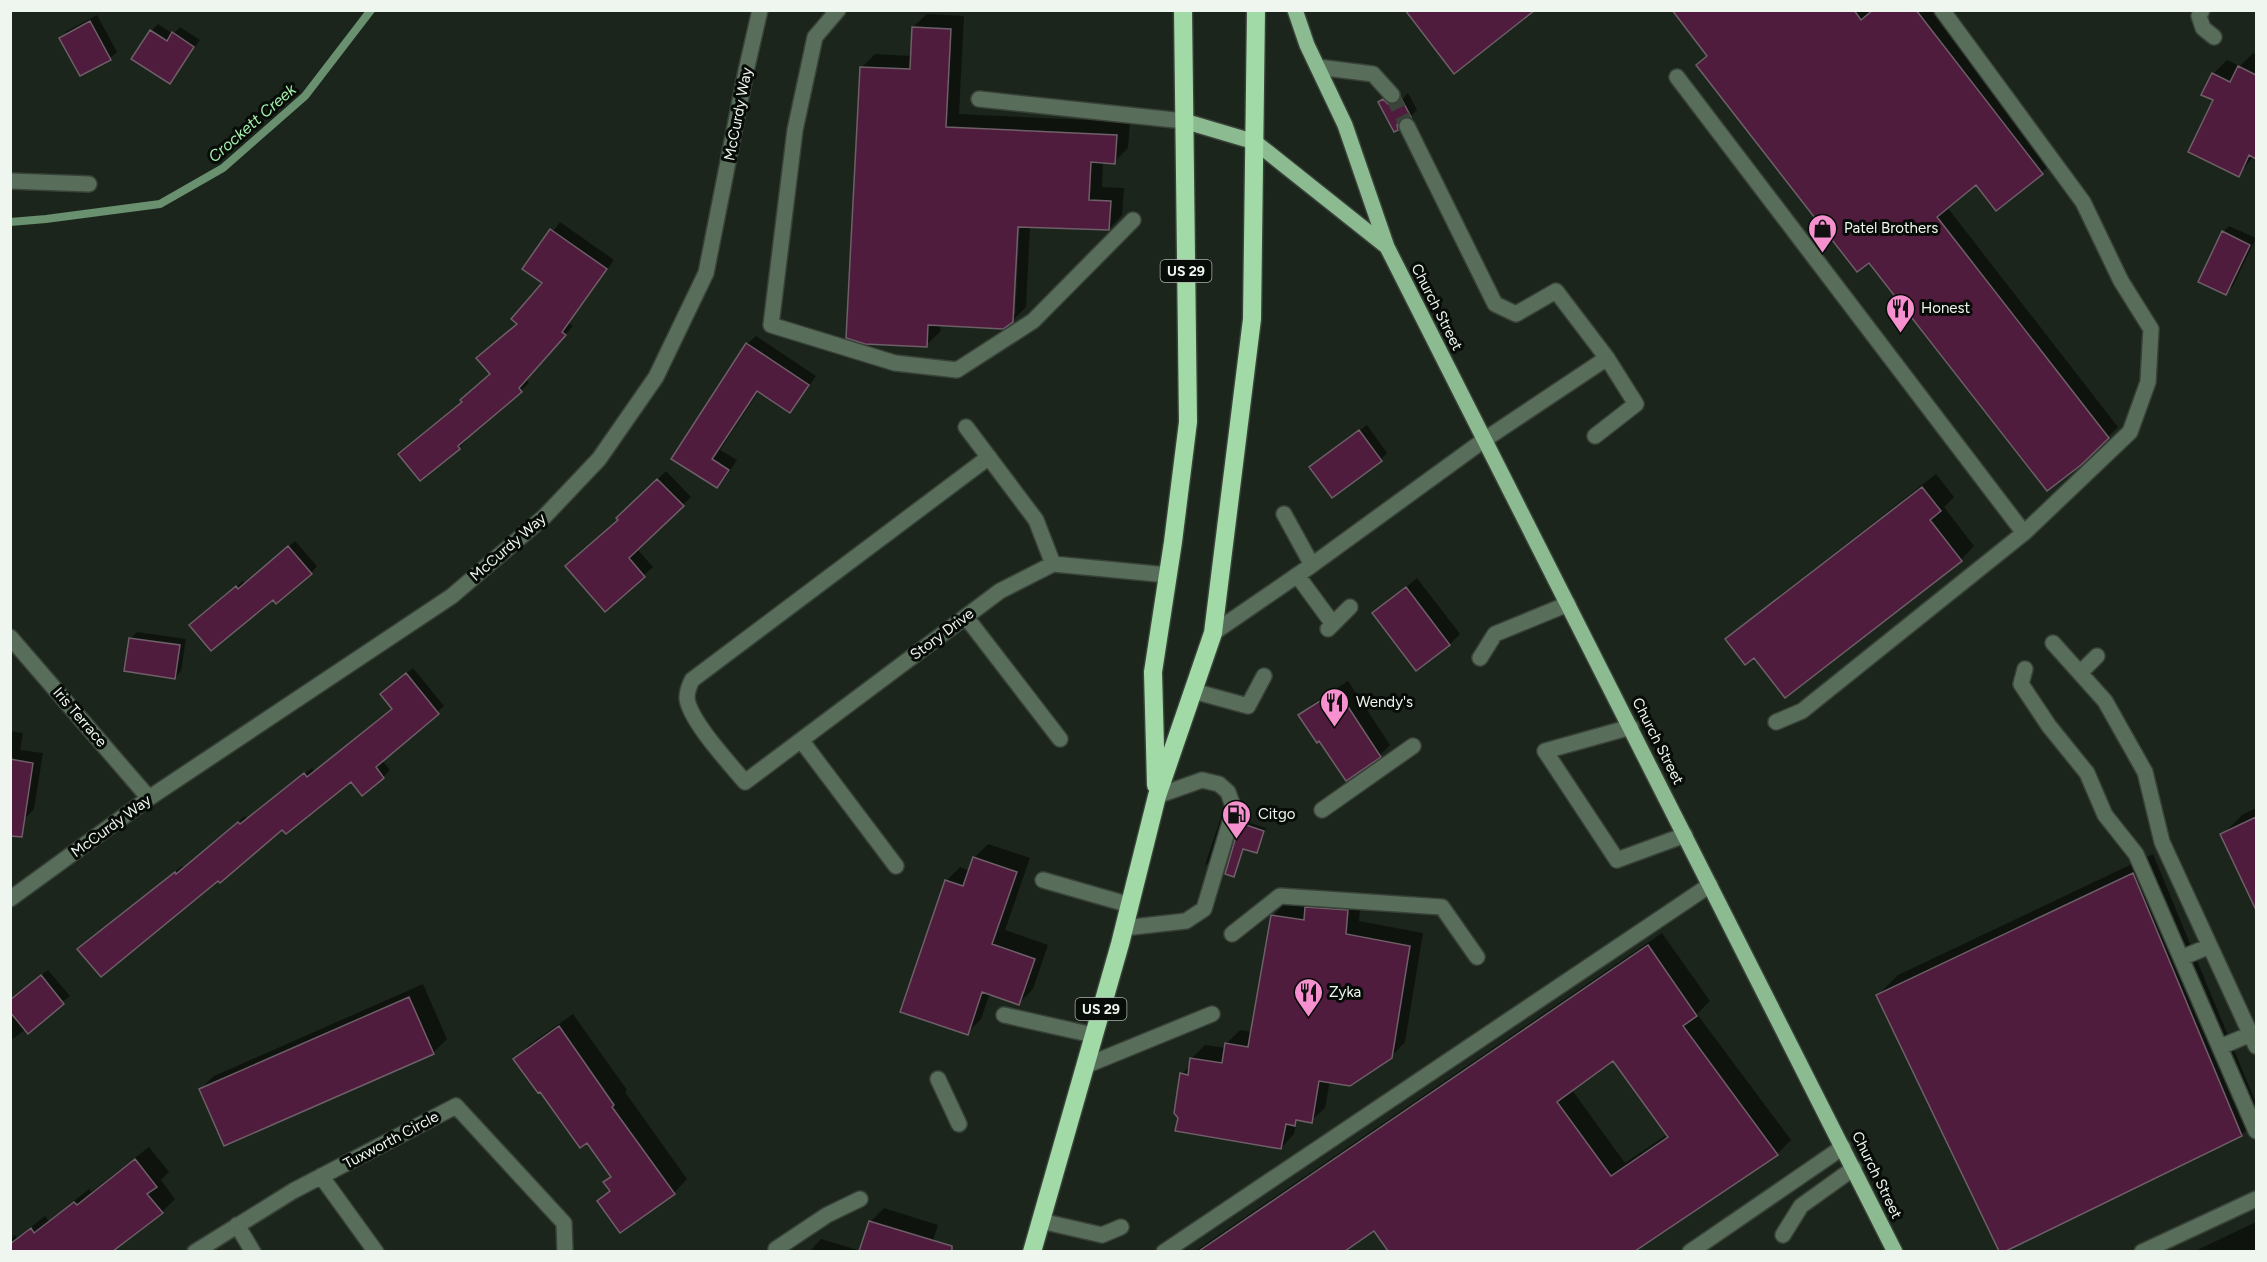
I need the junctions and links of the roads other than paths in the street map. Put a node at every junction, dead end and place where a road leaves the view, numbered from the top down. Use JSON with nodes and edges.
{"nodes":[{"id":1,"x":760,"y":10,"type":"edge"},
{"id":2,"x":838,"y":10,"type":"edge"},
{"id":3,"x":1183,"y":10,"type":"edge"},
{"id":4,"x":1256,"y":10,"type":"edge"},
{"id":5,"x":1295,"y":10,"type":"edge"},
{"id":6,"x":1942,"y":10,"type":"edge"},
{"id":7,"x":2202,"y":10,"type":"edge"},
{"id":8,"x":2214,"y":37,"type":"dead end"},
{"id":9,"x":1318,"y":67,"type":"junction"},
{"id":10,"x":1677,"y":77,"type":"dead end"},
{"id":11,"x":1392,"y":95,"type":"tunnel mouth"},
{"id":12,"x":979,"y":99,"type":"dead end"},
{"id":13,"x":1184,"y":121,"type":"junction"},
{"id":14,"x":1407,"y":126,"type":"tunnel mouth"},
{"id":15,"x":1255,"y":142,"type":"junction"},
{"id":16,"x":10,"y":181,"type":"edge"},
{"id":17,"x":89,"y":184,"type":"dead end"},
{"id":18,"x":1133,"y":220,"type":"dead end"},
{"id":19,"x":1387,"y":247,"type":"junction"},
{"id":20,"x":1607,"y":358,"type":"junction"},
{"id":21,"x":966,"y":427,"type":"dead end"},
{"id":22,"x":1595,"y":436,"type":"dead end"},
{"id":23,"x":1484,"y":440,"type":"junction"},
{"id":24,"x":989,"y":457,"type":"junction"},
{"id":25,"x":1284,"y":514,"type":"dead end"},
{"id":26,"x":2024,"y":532,"type":"junction"},
{"id":27,"x":1053,"y":564,"type":"junction"},
{"id":28,"x":1312,"y":565,"type":"junction"},
{"id":29,"x":1168,"y":575,"type":"junction"},
{"id":30,"x":1297,"y":575,"type":"junction"},
{"id":31,"x":1569,"y":604,"type":"junction"},
{"id":32,"x":1350,"y":607,"type":"dead end"},
{"id":33,"x":966,"y":616,"type":"junction"},
{"id":34,"x":1213,"y":633,"type":"junction"},
{"id":35,"x":10,"y":637,"type":"edge"},
{"id":36,"x":2053,"y":643,"type":"dead end"},
{"id":37,"x":2097,"y":656,"type":"dead end"},
{"id":38,"x":1480,"y":658,"type":"dead end"},
{"id":39,"x":2025,"y":669,"type":"dead end"},
{"id":40,"x":2080,"y":673,"type":"junction"},
{"id":41,"x":1264,"y":676,"type":"dead end"},
{"id":42,"x":1193,"y":691,"type":"junction"},
{"id":43,"x":1776,"y":722,"type":"dead end"},
{"id":44,"x":1631,"y":727,"type":"junction"},
{"id":45,"x":801,"y":740,"type":"junction"},
{"id":46,"x":1060,"y":740,"type":"dead end"},
{"id":47,"x":1413,"y":746,"type":"dead end"},
{"id":48,"x":1157,"y":796,"type":"junction"},
{"id":49,"x":149,"y":798,"type":"junction"},
{"id":50,"x":1322,"y":810,"type":"dead end"},
{"id":51,"x":1685,"y":835,"type":"junction"},
{"id":52,"x":2162,"y":842,"type":"junction"},
{"id":53,"x":2136,"y":854,"type":"junction"},
{"id":54,"x":896,"y":866,"type":"dead end"},
{"id":55,"x":1043,"y":880,"type":"dead end"},
{"id":56,"x":1710,"y":885,"type":"junction"},
{"id":57,"x":10,"y":899,"type":"edge"},
{"id":58,"x":1130,"y":905,"type":"junction"},
{"id":59,"x":1124,"y":928,"type":"junction"},
{"id":60,"x":1232,"y":934,"type":"dead end"},
{"id":61,"x":2210,"y":946,"type":"junction"},
{"id":62,"x":1477,"y":957,"type":"dead end"},
{"id":63,"x":2181,"y":958,"type":"junction"},
{"id":64,"x":1212,"y":1014,"type":"dead end"},
{"id":65,"x":1004,"y":1016,"type":"dead end"},
{"id":66,"x":1094,"y":1035,"type":"junction"},
{"id":67,"x":2254,"y":1040,"type":"edge"},
{"id":68,"x":2220,"y":1047,"type":"junction"},
{"id":69,"x":1085,"y":1066,"type":"junction"},
{"id":70,"x":938,"y":1079,"type":"dead end"},
{"id":71,"x":959,"y":1124,"type":"dead end"},
{"id":72,"x":2256,"y":1131,"type":"edge"},
{"id":73,"x":1843,"y":1147,"type":"junction"},
{"id":74,"x":1854,"y":1168,"type":"junction"},
{"id":75,"x":321,"y":1176,"type":"junction"},
{"id":76,"x":860,"y":1199,"type":"dead end"},
{"id":77,"x":2256,"y":1200,"type":"edge"},
{"id":78,"x":1041,"y":1221,"type":"junction"},
{"id":79,"x":237,"y":1225,"type":"junction"},
{"id":80,"x":1121,"y":1227,"type":"dead end"},
{"id":81,"x":1783,"y":1235,"type":"dead end"},
{"id":82,"x":776,"y":1249,"type":"dead end"},
{"id":83,"x":195,"y":1251,"type":"edge"},
{"id":84,"x":253,"y":1251,"type":"edge"},
{"id":85,"x":376,"y":1251,"type":"edge"},
{"id":86,"x":565,"y":1251,"type":"edge"},
{"id":87,"x":1032,"y":1251,"type":"edge"},
{"id":88,"x":1164,"y":1251,"type":"edge"},
{"id":89,"x":1690,"y":1251,"type":"edge"},
{"id":90,"x":1895,"y":1251,"type":"edge"},
{"id":91,"x":2142,"y":1251,"type":"edge"}],
"edges":[{"from":1,"to":49,"type":"street","name":"McCurdy Way"},
{"from":2,"to":18,"type":"street"},
{"from":3,"to":13,"type":"highway","number":"US 29"},
{"from":4,"to":15,"type":"highway","number":"US 29"},
{"from":5,"to":9,"type":"main road","name":"Church Street"},
{"from":6,"to":26,"type":"street"},
{"from":7,"to":8,"type":"street"},
{"from":9,"to":11,"type":"street"},
{"from":9,"to":19,"type":"main road","name":"Church Street"},
{"from":10,"to":26,"type":"street"},
{"from":12,"to":13,"type":"street"},
{"from":13,"to":15,"type":"main road","name":"Church Street"},
{"from":13,"to":29,"type":"highway","number":"US 29"},
{"from":14,"to":20,"type":"street"},
{"from":15,"to":19,"type":"main road","name":"Church Street"},
{"from":15,"to":34,"type":"highway","number":"US 29"},
{"from":16,"to":17,"type":"street"},
{"from":19,"to":23,"type":"main road","name":"Church Street"},
{"from":20,"to":22,"type":"street"},
{"from":20,"to":23,"type":"street"},
{"from":21,"to":24,"type":"street"},
{"from":23,"to":28,"type":"street"},
{"from":23,"to":31,"type":"main road","name":"Church Street"},
{"from":24,"to":27,"type":"street"},
{"from":24,"to":45,"type":"street","name":"Story Drive"},
{"from":25,"to":28,"type":"street"},
{"from":26,"to":43,"type":"street"},
{"from":27,"to":29,"type":"street"},
{"from":27,"to":33,"type":"street","name":"Story Drive"},
{"from":28,"to":30,"type":"street"},
{"from":29,"to":48,"type":"highway","number":"US 29"},
{"from":30,"to":32,"type":"street"},
{"from":30,"to":34,"type":"street"},
{"from":31,"to":38,"type":"street"},
{"from":31,"to":44,"type":"main road","name":"Church Street"},
{"from":33,"to":45,"type":"street","name":"Story Drive"},
{"from":33,"to":46,"type":"street"},
{"from":34,"to":42,"type":"highway","number":"US 29"},
{"from":35,"to":49,"type":"street","name":"Iris Terrace"},
{"from":36,"to":40,"type":"street"},
{"from":37,"to":40,"type":"street"},
{"from":39,"to":53,"type":"street"},
{"from":40,"to":52,"type":"street"},
{"from":41,"to":42,"type":"street"},
{"from":42,"to":48,"type":"highway","number":"US 29"},
{"from":44,"to":51,"type":"main road","name":"Church Street"},
{"from":44,"to":51,"type":"street"},
{"from":45,"to":54,"type":"street"},
{"from":47,"to":50,"type":"street"},
{"from":48,"to":58,"type":"highway","number":"US 29"},
{"from":48,"to":59,"type":"street"},
{"from":49,"to":57,"type":"street","name":"McCurdy Way"},
{"from":51,"to":56,"type":"main road","name":"Church Street"},
{"from":52,"to":53,"type":"street"},
{"from":52,"to":61,"type":"street"},
{"from":53,"to":63,"type":"street"},
{"from":55,"to":58,"type":"street"},
{"from":56,"to":73,"type":"main road","name":"Church Street"},
{"from":56,"to":88,"type":"street"},
{"from":58,"to":59,"type":"highway","number":"US 29"},
{"from":59,"to":66,"type":"highway","number":"US 29"},
{"from":60,"to":62,"type":"street"},
{"from":61,"to":63,"type":"street"},
{"from":61,"to":67,"type":"street"},
{"from":63,"to":68,"type":"street"},
{"from":64,"to":69,"type":"street"},
{"from":65,"to":66,"type":"street"},
{"from":66,"to":69,"type":"highway","number":"US 29"},
{"from":67,"to":68,"type":"street"},
{"from":68,"to":72,"type":"street"},
{"from":69,"to":78,"type":"highway","number":"US 29"},
{"from":70,"to":71,"type":"street"},
{"from":73,"to":74,"type":"main road","name":"Church Street"},
{"from":73,"to":89,"type":"street"},
{"from":74,"to":81,"type":"street"},
{"from":74,"to":90,"type":"main road","name":"Church Street"},
{"from":75,"to":79,"type":"street","name":"Tuxworth Circle"},
{"from":75,"to":85,"type":"street"},
{"from":75,"to":86,"type":"street","name":"Tuxworth Circle"},
{"from":76,"to":82,"type":"street"},
{"from":77,"to":91,"type":"street"},
{"from":78,"to":80,"type":"street"},
{"from":78,"to":87,"type":"highway","number":"US 29"},
{"from":79,"to":83,"type":"street","name":"Tuxworth Circle"},
{"from":79,"to":84,"type":"street"}]}
